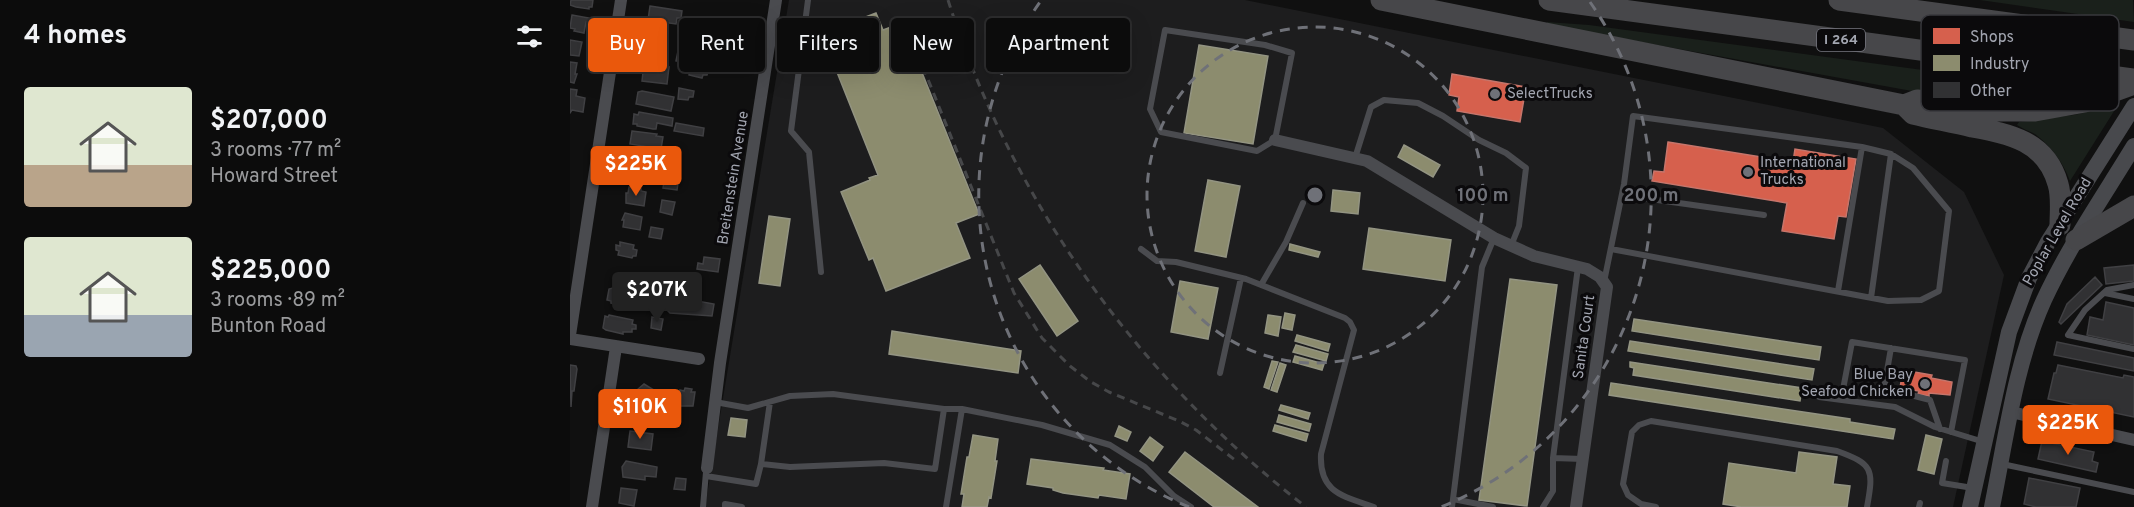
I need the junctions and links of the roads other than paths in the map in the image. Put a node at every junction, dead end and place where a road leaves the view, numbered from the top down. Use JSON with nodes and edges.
{"nodes":[{"id":1,"x":621,"y":0,"type":"edge"},
{"id":2,"x":776,"y":0,"type":"edge"},
{"id":3,"x":808,"y":0,"type":"edge"},
{"id":4,"x":1381,"y":0,"type":"edge"},
{"id":5,"x":1549,"y":0,"type":"edge"},
{"id":6,"x":1839,"y":0,"type":"edge"},
{"id":7,"x":1950,"y":15,"type":"edge"},
{"id":8,"x":2119,"y":38,"type":"edge"},
{"id":9,"x":2134,"y":40,"type":"edge"},
{"id":10,"x":1921,"y":52,"type":"edge"},
{"id":11,"x":2119,"y":80,"type":"edge"},
{"id":12,"x":2134,"y":82,"type":"edge"},
{"id":13,"x":2119,"y":88,"type":"edge"},
{"id":14,"x":1921,"y":101,"type":"edge"},
{"id":15,"x":1905,"y":105,"type":"junction"},
{"id":16,"x":2133,"y":107,"type":"edge"},
{"id":17,"x":1994,"y":111,"type":"edge"},
{"id":18,"x":2026,"y":111,"type":"edge"},
{"id":19,"x":1275,"y":140,"type":"junction"},
{"id":20,"x":2134,"y":146,"type":"edge"},
{"id":21,"x":1862,"y":147,"type":"junction"},
{"id":22,"x":1891,"y":154,"type":"junction"},
{"id":23,"x":1355,"y":159,"type":"junction"},
{"id":24,"x":1622,"y":195,"type":"junction"},
{"id":25,"x":1303,"y":203,"type":"dead end"},
{"id":26,"x":2134,"y":206,"type":"edge"},
{"id":27,"x":1764,"y":215,"type":"dead end"},
{"id":28,"x":2060,"y":225,"type":"junction"},
{"id":29,"x":1494,"y":238,"type":"junction"},
{"id":30,"x":2076,"y":240,"type":"junction"},
{"id":31,"x":1511,"y":246,"type":"junction"},
{"id":32,"x":1141,"y":249,"type":"dead end"},
{"id":33,"x":1611,"y":249,"type":"junction"},
{"id":34,"x":1578,"y":267,"type":"junction"},
{"id":35,"x":821,"y":272,"type":"dead end"},
{"id":36,"x":1241,"y":278,"type":"junction"},
{"id":37,"x":1604,"y":282,"type":"junction"},
{"id":38,"x":1261,"y":285,"type":"junction"},
{"id":39,"x":2134,"y":285,"type":"edge"},
{"id":40,"x":1838,"y":291,"type":"junction"},
{"id":41,"x":2105,"y":292,"type":"junction"},
{"id":42,"x":1870,"y":298,"type":"junction"},
{"id":43,"x":2134,"y":299,"type":"edge"},
{"id":44,"x":570,"y":337,"type":"edge"},
{"id":45,"x":616,"y":347,"type":"junction"},
{"id":46,"x":1891,"y":348,"type":"junction"},
{"id":47,"x":2134,"y":349,"type":"edge"},
{"id":48,"x":699,"y":359,"type":"dead end"},
{"id":49,"x":1220,"y":373,"type":"dead end"},
{"id":50,"x":1819,"y":397,"type":"dead end"},
{"id":51,"x":1841,"y":400,"type":"junction"},
{"id":52,"x":716,"y":402,"type":"junction"},
{"id":53,"x":770,"y":402,"type":"junction"},
{"id":54,"x":962,"y":409,"type":"junction"},
{"id":55,"x":944,"y":410,"type":"junction"},
{"id":56,"x":2011,"y":412,"type":"junction"},
{"id":57,"x":1940,"y":429,"type":"junction"},
{"id":58,"x":1951,"y":432,"type":"junction"},
{"id":59,"x":2134,"y":440,"type":"edge"},
{"id":60,"x":1984,"y":443,"type":"junction"},
{"id":61,"x":1553,"y":458,"type":"junction"},
{"id":62,"x":1583,"y":459,"type":"junction"},
{"id":63,"x":1946,"y":461,"type":"dead end"},
{"id":64,"x":761,"y":464,"type":"junction"},
{"id":65,"x":2000,"y":464,"type":"junction"},
{"id":66,"x":706,"y":472,"type":"junction"},
{"id":67,"x":1974,"y":488,"type":"junction"},
{"id":68,"x":2134,"y":492,"type":"edge"},
{"id":69,"x":1453,"y":499,"type":"junction"},
{"id":70,"x":592,"y":507,"type":"edge"},
{"id":71,"x":703,"y":507,"type":"edge"},
{"id":72,"x":725,"y":507,"type":"edge"},
{"id":73,"x":742,"y":507,"type":"edge"},
{"id":74,"x":946,"y":507,"type":"edge"},
{"id":75,"x":1191,"y":507,"type":"edge"},
{"id":76,"x":1374,"y":507,"type":"edge"},
{"id":77,"x":1452,"y":507,"type":"edge"},
{"id":78,"x":1493,"y":507,"type":"edge"},
{"id":79,"x":1543,"y":507,"type":"edge"},
{"id":80,"x":1576,"y":507,"type":"edge"},
{"id":81,"x":1656,"y":507,"type":"edge"},
{"id":82,"x":1867,"y":507,"type":"edge"},
{"id":83,"x":1970,"y":507,"type":"edge"},
{"id":84,"x":1992,"y":507,"type":"edge"}],
"edges":[{"from":1,"to":44,"type":"street"},
{"from":2,"to":52,"type":"street","name":"Breitenstein Avenue"},
{"from":3,"to":35,"type":"lane"},
{"from":4,"to":15,"type":"highway"},
{"from":5,"to":10,"type":"highway","number":"I 264"},
{"from":6,"to":7,"type":"highway"},
{"from":8,"to":9,"type":"highway"},
{"from":11,"to":12,"type":"highway","number":"I 264"},
{"from":12,"to":13,"type":"highway"},
{"from":14,"to":15,"type":"highway"},
{"from":15,"to":28,"type":"highway"},
{"from":16,"to":28,"type":"main road","name":"Poplar Level Road"},
{"from":17,"to":18,"type":"highway"},
{"from":19,"to":19,"type":"lane"},
{"from":19,"to":23,"type":"street","name":"Sanita Court"},
{"from":20,"to":30,"type":"main road","name":"Poplar Level Road"},
{"from":21,"to":22,"type":"lane"},
{"from":21,"to":24,"type":"lane"},
{"from":21,"to":40,"type":"lane"},
{"from":22,"to":42,"type":"lane"},
{"from":22,"to":42,"type":"lane"},
{"from":23,"to":29,"type":"street","name":"Sanita Court"},
{"from":23,"to":31,"type":"lane"},
{"from":24,"to":27,"type":"lane"},
{"from":24,"to":33,"type":"lane"},
{"from":25,"to":38,"type":"lane"},
{"from":26,"to":30,"type":"highway"},
{"from":28,"to":60,"type":"main road","name":"Poplar Level Road"},
{"from":29,"to":31,"type":"street","name":"Sanita Court"},
{"from":29,"to":69,"type":"lane"},
{"from":30,"to":56,"type":"main road","name":"Poplar Level Road"},
{"from":31,"to":34,"type":"street","name":"Sanita Court"},
{"from":32,"to":36,"type":"lane"},
{"from":33,"to":37,"type":"lane"},
{"from":33,"to":40,"type":"lane"},
{"from":34,"to":37,"type":"street","name":"Sanita Court"},
{"from":34,"to":61,"type":"lane"},
{"from":36,"to":38,"type":"lane"},
{"from":36,"to":49,"type":"lane"},
{"from":37,"to":62,"type":"street","name":"Sanita Court"},
{"from":38,"to":76,"type":"lane"},
{"from":39,"to":41,"type":"lane"},
{"from":40,"to":42,"type":"lane"},
{"from":41,"to":43,"type":"lane"},
{"from":41,"to":47,"type":"lane"},
{"from":44,"to":45,"type":"street"},
{"from":45,"to":48,"type":"street"},
{"from":45,"to":70,"type":"street"},
{"from":46,"to":51,"type":"lane"},
{"from":46,"to":57,"type":"lane"},
{"from":46,"to":58,"type":"lane"},
{"from":50,"to":51,"type":"lane"},
{"from":51,"to":57,"type":"lane"},
{"from":52,"to":53,"type":"lane"},
{"from":52,"to":66,"type":"street","name":"Breitenstein Avenue"},
{"from":53,"to":55,"type":"lane"},
{"from":53,"to":64,"type":"lane"},
{"from":54,"to":55,"type":"lane"},
{"from":54,"to":74,"type":"lane"},
{"from":54,"to":75,"type":"lane"},
{"from":55,"to":64,"type":"lane"},
{"from":56,"to":59,"type":"street"},
{"from":56,"to":65,"type":"main road","name":"Poplar Level Road"},
{"from":57,"to":58,"type":"lane"},
{"from":58,"to":60,"type":"lane"},
{"from":60,"to":67,"type":"main road","name":"Poplar Level Road"},
{"from":61,"to":62,"type":"lane"},
{"from":61,"to":79,"type":"lane"},
{"from":62,"to":80,"type":"street","name":"Sanita Court"},
{"from":63,"to":67,"type":"lane"},
{"from":64,"to":66,"type":"lane"},
{"from":65,"to":68,"type":"lane"},
{"from":65,"to":84,"type":"main road","name":"Poplar Level Road"},
{"from":66,"to":71,"type":"lane"},
{"from":67,"to":83,"type":"main road","name":"Poplar Level Road"},
{"from":69,"to":77,"type":"lane"},
{"from":69,"to":78,"type":"lane"},
{"from":72,"to":73,"type":"lane"},
{"from":81,"to":82,"type":"lane"}]}
